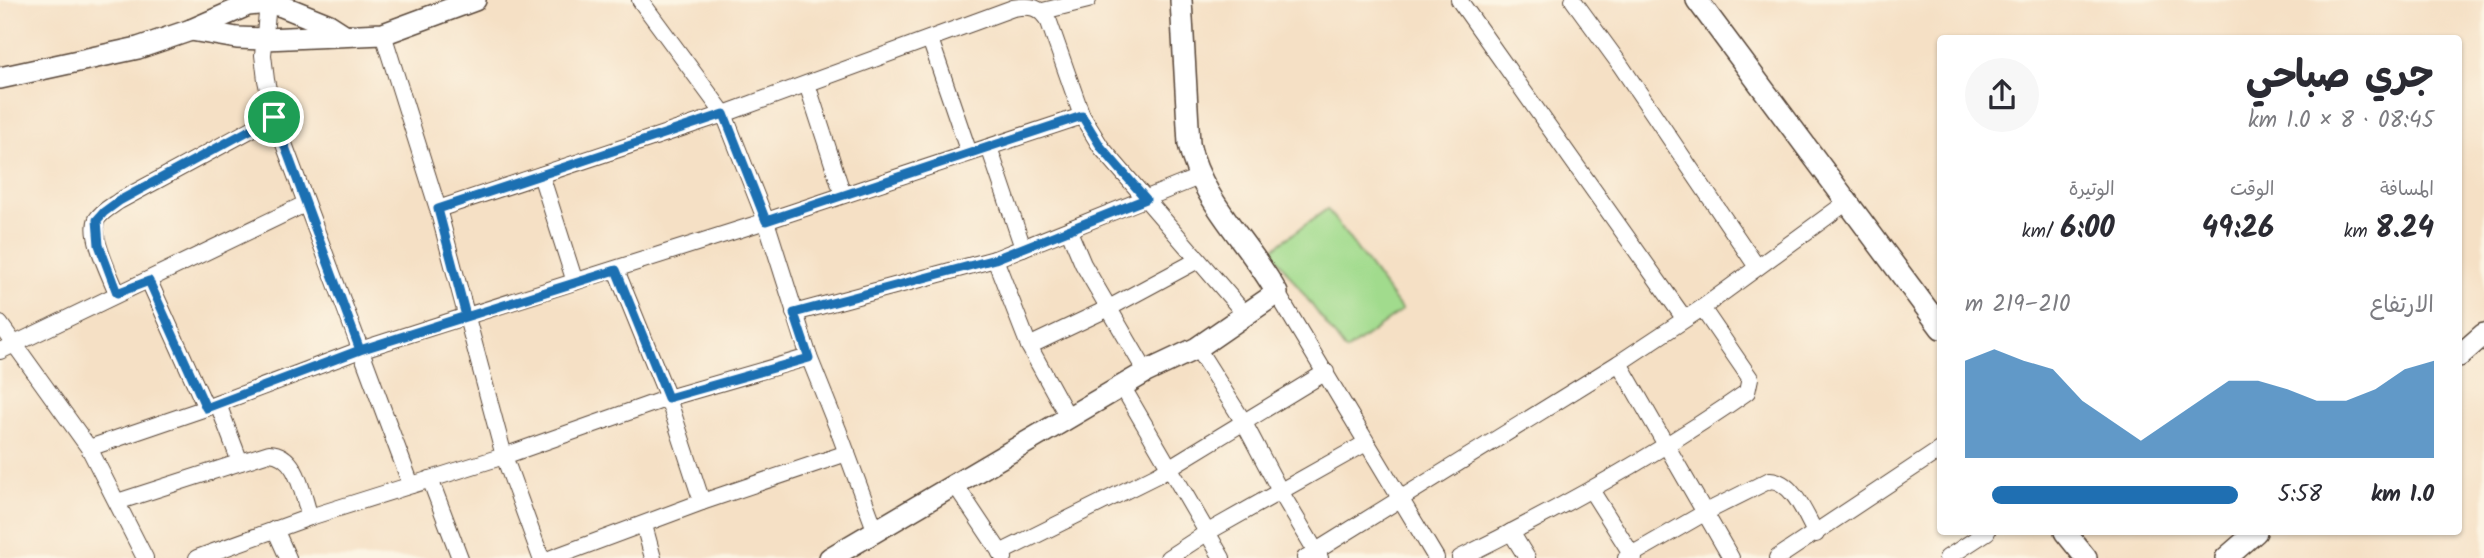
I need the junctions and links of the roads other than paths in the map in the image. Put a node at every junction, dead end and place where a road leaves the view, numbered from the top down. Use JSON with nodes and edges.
{"nodes":[{"id":1,"x":475,"y":0,"type":"edge"},
{"id":2,"x":640,"y":0,"type":"edge"},
{"id":3,"x":1088,"y":0,"type":"edge"},
{"id":4,"x":1181,"y":0,"type":"edge"},
{"id":5,"x":1459,"y":0,"type":"edge"},
{"id":6,"x":1573,"y":0,"type":"edge"},
{"id":7,"x":1697,"y":0,"type":"edge"},
{"id":8,"x":268,"y":3,"type":"junction"},
{"id":9,"x":1043,"y":11,"type":"junction"},
{"id":10,"x":191,"y":30,"type":"junction"},
{"id":11,"x":343,"y":34,"type":"junction"},
{"id":12,"x":383,"y":34,"type":"junction"},
{"id":13,"x":265,"y":38,"type":"junction"},
{"id":14,"x":930,"y":39,"type":"junction"},
{"id":15,"x":0,"y":78,"type":"edge"},
{"id":16,"x":807,"y":84,"type":"junction"},
{"id":17,"x":724,"y":114,"type":"junction"},
{"id":18,"x":1082,"y":116,"type":"junction"},
{"id":19,"x":274,"y":117,"type":"junction"},
{"id":20,"x":989,"y":147,"type":"junction"},
{"id":21,"x":969,"y":153,"type":"junction"},
{"id":22,"x":541,"y":175,"type":"junction"},
{"id":23,"x":1199,"y":177,"type":"junction"},
{"id":24,"x":843,"y":195,"type":"junction"},
{"id":25,"x":1146,"y":199,"type":"junction"},
{"id":26,"x":1847,"y":202,"type":"junction"},
{"id":27,"x":305,"y":204,"type":"junction"},
{"id":28,"x":438,"y":209,"type":"junction"},
{"id":29,"x":766,"y":221,"type":"junction"},
{"id":30,"x":1069,"y":231,"type":"junction"},
{"id":31,"x":1023,"y":248,"type":"junction"},
{"id":32,"x":995,"y":259,"type":"junction"},
{"id":33,"x":1198,"y":260,"type":"junction"},
{"id":34,"x":1757,"y":267,"type":"junction"},
{"id":35,"x":616,"y":270,"type":"junction"},
{"id":36,"x":149,"y":281,"type":"junction"},
{"id":37,"x":575,"y":282,"type":"junction"},
{"id":38,"x":117,"y":293,"type":"junction"},
{"id":39,"x":1277,"y":293,"type":"junction"},
{"id":40,"x":1702,"y":308,"type":"junction"},
{"id":41,"x":1109,"y":309,"type":"junction"},
{"id":42,"x":794,"y":313,"type":"junction"},
{"id":43,"x":1245,"y":314,"type":"junction"},
{"id":44,"x":466,"y":316,"type":"junction"},
{"id":45,"x":1684,"y":318,"type":"junction"},
{"id":46,"x":1937,"y":323,"type":"edge"},
{"id":47,"x":0,"y":324,"type":"edge"},
{"id":48,"x":2484,"y":334,"type":"edge"},
{"id":49,"x":16,"y":344,"type":"junction"},
{"id":50,"x":1029,"y":346,"type":"junction"},
{"id":51,"x":1197,"y":348,"type":"junction"},
{"id":52,"x":360,"y":350,"type":"junction"},
{"id":53,"x":0,"y":351,"type":"edge"},
{"id":54,"x":2462,"y":353,"type":"edge"},
{"id":55,"x":809,"y":358,"type":"junction"},
{"id":56,"x":1619,"y":363,"type":"junction"},
{"id":57,"x":1146,"y":372,"type":"junction"},
{"id":58,"x":1326,"y":372,"type":"junction"},
{"id":59,"x":1122,"y":386,"type":"junction"},
{"id":60,"x":668,"y":398,"type":"junction"},
{"id":61,"x":212,"y":406,"type":"junction"},
{"id":62,"x":1068,"y":417,"type":"junction"},
{"id":63,"x":1243,"y":421,"type":"junction"},
{"id":64,"x":1366,"y":443,"type":"junction"},
{"id":65,"x":1666,"y":445,"type":"junction"},
{"id":66,"x":89,"y":448,"type":"junction"},
{"id":67,"x":1937,"y":452,"type":"edge"},
{"id":68,"x":847,"y":453,"type":"junction"},
{"id":69,"x":504,"y":456,"type":"junction"},
{"id":70,"x":240,"y":462,"type":"junction"},
{"id":71,"x":1170,"y":467,"type":"junction"},
{"id":72,"x":430,"y":479,"type":"junction"},
{"id":73,"x":411,"y":485,"type":"junction"},
{"id":74,"x":956,"y":486,"type":"junction"},
{"id":75,"x":1591,"y":490,"type":"junction"},
{"id":76,"x":1280,"y":491,"type":"junction"},
{"id":77,"x":1401,"y":499,"type":"junction"},
{"id":78,"x":117,"y":502,"type":"junction"},
{"id":79,"x":702,"y":502,"type":"junction"},
{"id":80,"x":1706,"y":512,"type":"junction"},
{"id":81,"x":310,"y":517,"type":"junction"},
{"id":82,"x":644,"y":525,"type":"junction"},
{"id":83,"x":275,"y":529,"type":"junction"},
{"id":84,"x":876,"y":532,"type":"junction"},
{"id":85,"x":1208,"y":532,"type":"junction"},
{"id":86,"x":1511,"y":532,"type":"junction"},
{"id":87,"x":1816,"y":534,"type":"junction"},
{"id":88,"x":1982,"y":535,"type":"edge"},
{"id":89,"x":2067,"y":535,"type":"edge"},
{"id":90,"x":2253,"y":535,"type":"edge"},
{"id":91,"x":1002,"y":556,"type":"edge"},
{"id":92,"x":1314,"y":556,"type":"edge"},
{"id":93,"x":1631,"y":557,"type":"edge"},
{"id":94,"x":145,"y":558,"type":"edge"},
{"id":95,"x":197,"y":558,"type":"edge"},
{"id":96,"x":288,"y":558,"type":"edge"},
{"id":97,"x":460,"y":558,"type":"edge"},
{"id":98,"x":541,"y":558,"type":"edge"},
{"id":99,"x":552,"y":558,"type":"edge"},
{"id":100,"x":653,"y":558,"type":"edge"},
{"id":101,"x":830,"y":558,"type":"edge"},
{"id":102,"x":1168,"y":558,"type":"edge"},
{"id":103,"x":1223,"y":558,"type":"edge"},
{"id":104,"x":1436,"y":558,"type":"edge"},
{"id":105,"x":1460,"y":558,"type":"edge"},
{"id":106,"x":1527,"y":558,"type":"edge"},
{"id":107,"x":1731,"y":558,"type":"edge"},
{"id":108,"x":1777,"y":558,"type":"edge"},
{"id":109,"x":1947,"y":558,"type":"edge"},
{"id":110,"x":2086,"y":558,"type":"edge"},
{"id":111,"x":2226,"y":558,"type":"edge"}],
"edges":[{"from":1,"to":12,"type":"street"},
{"from":2,"to":17,"type":"street"},
{"from":3,"to":9,"type":"street"},
{"from":4,"to":23,"type":"street"},
{"from":5,"to":45,"type":"street"},
{"from":6,"to":34,"type":"street"},
{"from":7,"to":26,"type":"street"},
{"from":8,"to":10,"type":"street"},
{"from":8,"to":11,"type":"street"},
{"from":8,"to":13,"type":"street"},
{"from":9,"to":14,"type":"street"},
{"from":9,"to":18,"type":"street"},
{"from":10,"to":13,"type":"street"},
{"from":10,"to":15,"type":"street"},
{"from":11,"to":12,"type":"street"},
{"from":11,"to":13,"type":"street"},
{"from":12,"to":28,"type":"street"},
{"from":13,"to":19,"type":"street"},
{"from":14,"to":16,"type":"street"},
{"from":14,"to":21,"type":"street"},
{"from":16,"to":17,"type":"street"},
{"from":16,"to":24,"type":"street"},
{"from":17,"to":22,"type":"street"},
{"from":17,"to":29,"type":"street"},
{"from":18,"to":20,"type":"street"},
{"from":18,"to":25,"type":"street"},
{"from":19,"to":27,"type":"street"},
{"from":19,"to":38,"type":"street"},
{"from":20,"to":21,"type":"street"},
{"from":20,"to":31,"type":"street"},
{"from":21,"to":24,"type":"street"},
{"from":22,"to":28,"type":"street"},
{"from":22,"to":37,"type":"street"},
{"from":23,"to":25,"type":"street"},
{"from":23,"to":39,"type":"street"},
{"from":24,"to":29,"type":"street"},
{"from":25,"to":30,"type":"street"},
{"from":25,"to":33,"type":"street"},
{"from":26,"to":34,"type":"street"},
{"from":26,"to":46,"type":"street"},
{"from":27,"to":36,"type":"street"},
{"from":27,"to":52,"type":"street"},
{"from":28,"to":44,"type":"street"},
{"from":29,"to":35,"type":"street"},
{"from":29,"to":42,"type":"street"},
{"from":30,"to":31,"type":"street"},
{"from":30,"to":41,"type":"street"},
{"from":31,"to":32,"type":"street"},
{"from":32,"to":42,"type":"street"},
{"from":32,"to":50,"type":"street"},
{"from":33,"to":41,"type":"street"},
{"from":33,"to":43,"type":"street"},
{"from":34,"to":40,"type":"street"},
{"from":35,"to":37,"type":"street"},
{"from":35,"to":60,"type":"street"},
{"from":36,"to":38,"type":"street"},
{"from":36,"to":61,"type":"street"},
{"from":37,"to":44,"type":"street"},
{"from":38,"to":49,"type":"street"},
{"from":39,"to":43,"type":"street"},
{"from":39,"to":58,"type":"street"},
{"from":40,"to":45,"type":"street"},
{"from":40,"to":65,"type":"street"},
{"from":41,"to":50,"type":"street"},
{"from":41,"to":57,"type":"street"},
{"from":42,"to":55,"type":"street"},
{"from":43,"to":51,"type":"street"},
{"from":44,"to":52,"type":"street"},
{"from":44,"to":69,"type":"street"},
{"from":45,"to":56,"type":"street"},
{"from":47,"to":49,"type":"street"},
{"from":48,"to":54,"type":"street"},
{"from":49,"to":53,"type":"street"},
{"from":49,"to":66,"type":"street"},
{"from":50,"to":62,"type":"street"},
{"from":51,"to":57,"type":"street"},
{"from":51,"to":63,"type":"street"},
{"from":52,"to":61,"type":"street"},
{"from":52,"to":73,"type":"street"},
{"from":55,"to":60,"type":"street"},
{"from":55,"to":68,"type":"street"},
{"from":56,"to":65,"type":"street"},
{"from":56,"to":77,"type":"street"},
{"from":57,"to":59,"type":"street"},
{"from":58,"to":63,"type":"street"},
{"from":58,"to":64,"type":"street"},
{"from":59,"to":62,"type":"street"},
{"from":59,"to":71,"type":"street"},
{"from":60,"to":69,"type":"street"},
{"from":60,"to":79,"type":"street"},
{"from":61,"to":66,"type":"street"},
{"from":61,"to":70,"type":"street"},
{"from":62,"to":74,"type":"street"},
{"from":63,"to":71,"type":"street"},
{"from":63,"to":76,"type":"street"},
{"from":64,"to":76,"type":"street"},
{"from":64,"to":77,"type":"street"},
{"from":65,"to":75,"type":"street"},
{"from":65,"to":80,"type":"street"},
{"from":66,"to":78,"type":"street"},
{"from":67,"to":87,"type":"street"},
{"from":68,"to":79,"type":"street"},
{"from":68,"to":84,"type":"street"},
{"from":69,"to":72,"type":"street"},
{"from":69,"to":98,"type":"street"},
{"from":70,"to":78,"type":"street"},
{"from":70,"to":81,"type":"street"},
{"from":71,"to":85,"type":"street"},
{"from":71,"to":91,"type":"street"},
{"from":72,"to":73,"type":"street"},
{"from":72,"to":97,"type":"street"},
{"from":73,"to":81,"type":"street"},
{"from":74,"to":84,"type":"street"},
{"from":74,"to":91,"type":"street"},
{"from":75,"to":86,"type":"street"},
{"from":75,"to":93,"type":"street"},
{"from":76,"to":85,"type":"street"},
{"from":76,"to":92,"type":"street"},
{"from":77,"to":92,"type":"street"},
{"from":77,"to":104,"type":"street"},
{"from":78,"to":94,"type":"street"},
{"from":79,"to":82,"type":"street"},
{"from":80,"to":87,"type":"street"},
{"from":80,"to":93,"type":"street"},
{"from":80,"to":107,"type":"street"},
{"from":81,"to":83,"type":"street"},
{"from":82,"to":99,"type":"street"},
{"from":82,"to":100,"type":"street"},
{"from":83,"to":95,"type":"street"},
{"from":83,"to":96,"type":"street"},
{"from":84,"to":101,"type":"street"},
{"from":85,"to":102,"type":"street"},
{"from":85,"to":103,"type":"street"},
{"from":86,"to":105,"type":"street"},
{"from":86,"to":106,"type":"street"},
{"from":87,"to":108,"type":"street"},
{"from":88,"to":109,"type":"street"},
{"from":89,"to":110,"type":"street"},
{"from":90,"to":111,"type":"street"}]}
